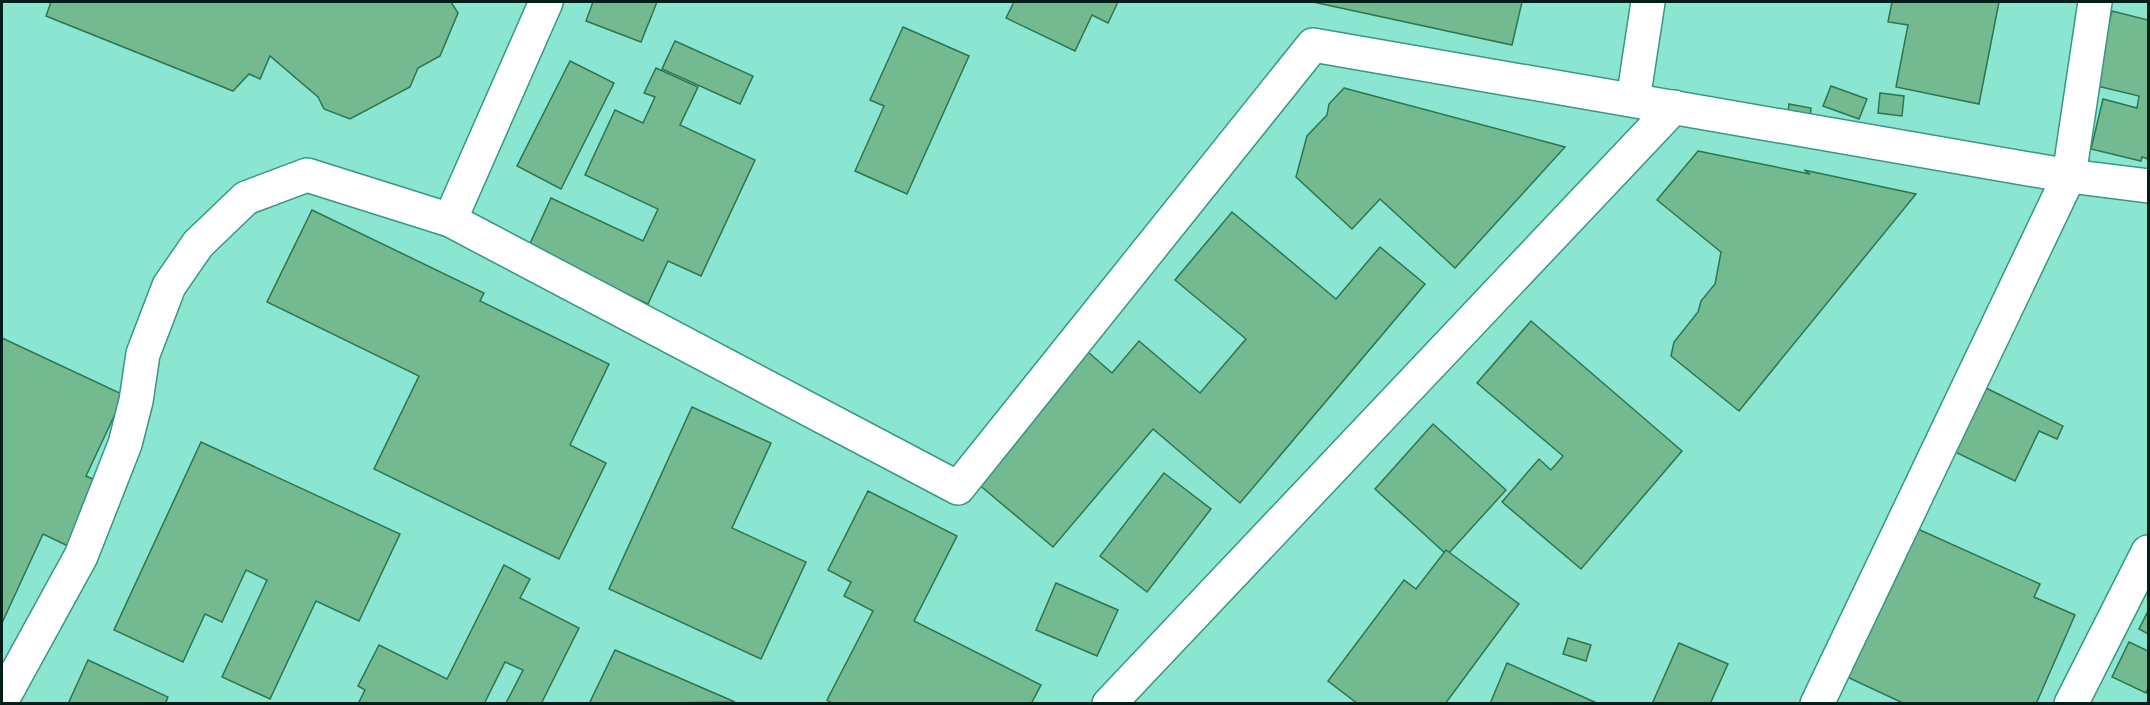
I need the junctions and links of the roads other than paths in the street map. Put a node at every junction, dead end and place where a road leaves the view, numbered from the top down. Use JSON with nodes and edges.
{"nodes":[{"id":1,"x":546,"y":2,"type":"edge"},
{"id":2,"x":1648,"y":2,"type":"edge"},
{"id":3,"x":2095,"y":2,"type":"edge"},
{"id":4,"x":1634,"y":100,"type":"junction"},
{"id":5,"x":1674,"y":107,"type":"junction"},
{"id":6,"x":2069,"y":176,"type":"junction"},
{"id":7,"x":2148,"y":186,"type":"edge"},
{"id":8,"x":450,"y":220,"type":"junction"},
{"id":9,"x":2148,"y":552,"type":"edge"},
{"id":10,"x":2,"y":700,"type":"edge"},
{"id":11,"x":1109,"y":704,"type":"edge"},
{"id":12,"x":1817,"y":704,"type":"edge"},
{"id":13,"x":2071,"y":704,"type":"edge"}],
"edges":[{"from":1,"to":8,"type":"street"},
{"from":2,"to":4,"type":"street"},
{"from":3,"to":6,"type":"street"},
{"from":4,"to":5,"type":"street"},
{"from":4,"to":8,"type":"street"},
{"from":5,"to":6,"type":"street"},
{"from":5,"to":11,"type":"street"},
{"from":6,"to":7,"type":"street"},
{"from":6,"to":12,"type":"street"},
{"from":8,"to":10,"type":"street"},
{"from":9,"to":13,"type":"street"}]}
